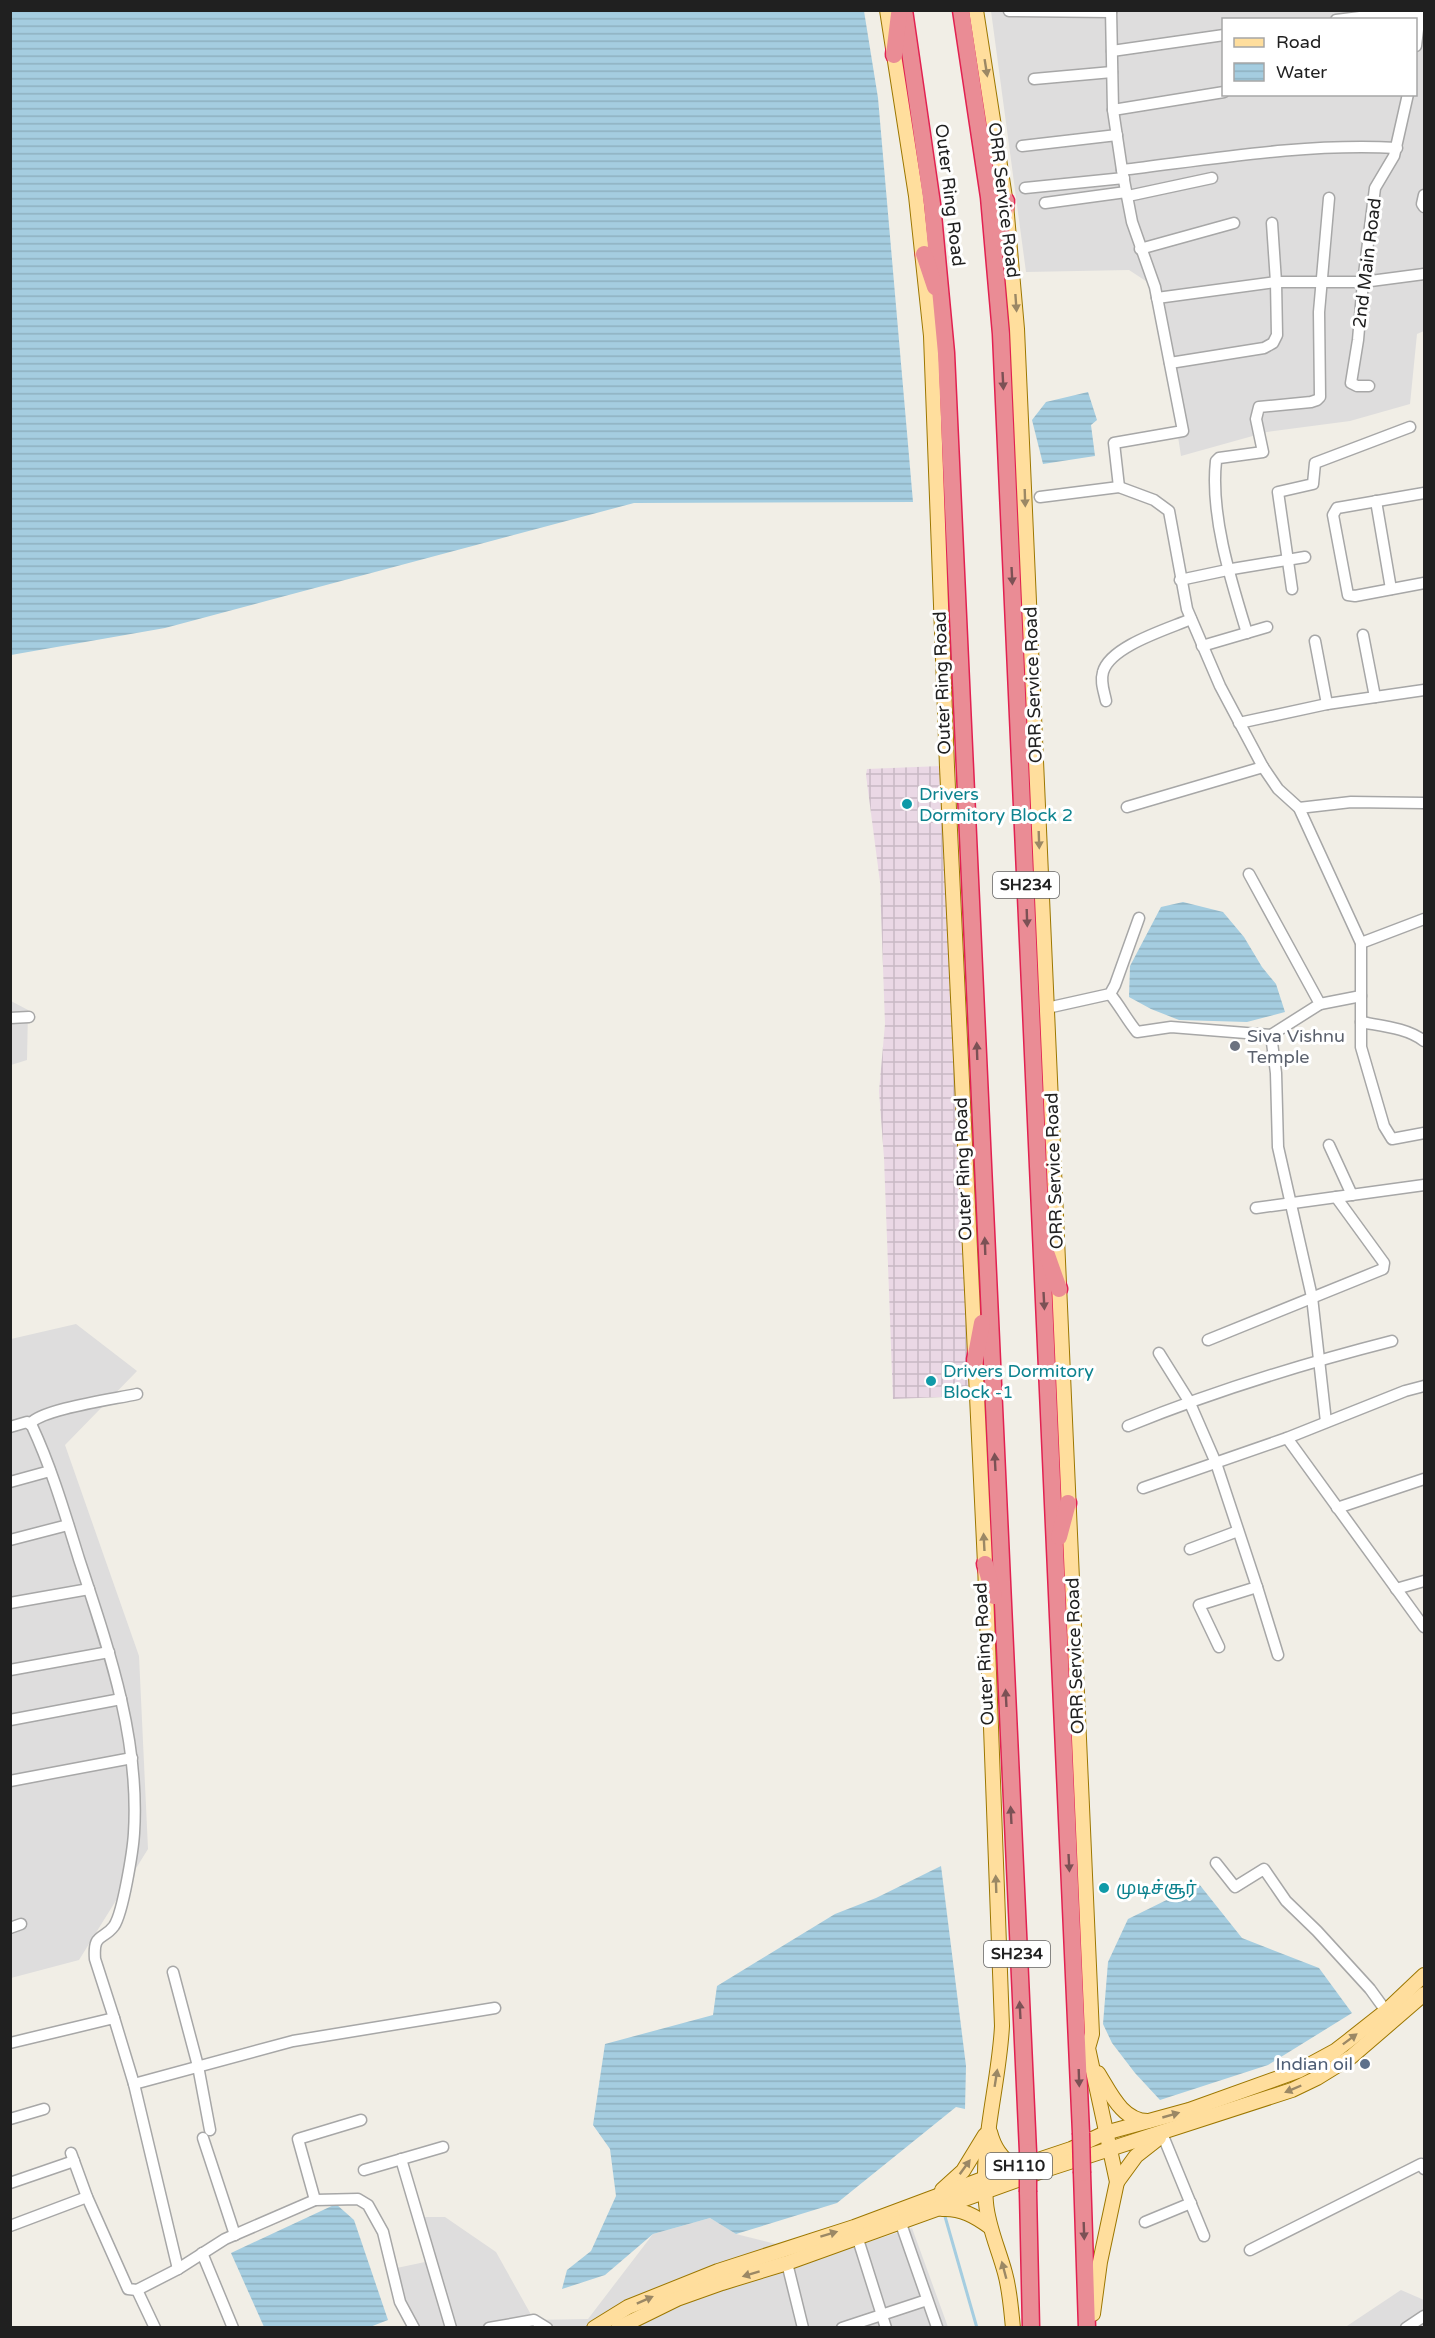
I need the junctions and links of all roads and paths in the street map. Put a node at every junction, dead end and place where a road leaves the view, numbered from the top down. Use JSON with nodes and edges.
{"nodes":[{"id":1,"x":887,"y":10,"type":"edge"},
{"id":2,"x":899,"y":10,"type":"edge"},
{"id":3,"x":904,"y":10,"type":"edge"},
{"id":4,"x":1009,"y":11,"type":"edge"},
{"id":5,"x":1068,"y":11,"type":"edge"},
{"id":6,"x":1111,"y":11,"type":"edge"},
{"id":7,"x":966,"y":13,"type":"edge"},
{"id":8,"x":1420,"y":14,"type":"edge"},
{"id":9,"x":1352,"y":18,"type":"edge"},
{"id":10,"x":1222,"y":35,"type":"edge"},
{"id":11,"x":1417,"y":38,"type":"edge"},
{"id":12,"x":1112,"y":51,"type":"junction"},
{"id":13,"x":894,"y":55,"type":"junction"},
{"id":14,"x":1112,"y":72,"type":"junction"},
{"id":15,"x":1034,"y":79,"type":"dead end"},
{"id":16,"x":1222,"y":92,"type":"edge"},
{"id":17,"x":1408,"y":96,"type":"edge"},
{"id":18,"x":1113,"y":110,"type":"junction"},
{"id":19,"x":1118,"y":135,"type":"junction"},
{"id":20,"x":1022,"y":146,"type":"dead end"},
{"id":21,"x":1396,"y":148,"type":"junction"},
{"id":22,"x":1123,"y":174,"type":"junction"},
{"id":23,"x":1212,"y":178,"type":"dead end"},
{"id":24,"x":1025,"y":188,"type":"dead end"},
{"id":25,"x":1127,"y":194,"type":"junction"},
{"id":26,"x":1424,"y":195,"type":"edge"},
{"id":27,"x":1329,"y":198,"type":"dead end"},
{"id":28,"x":1006,"y":201,"type":"junction"},
{"id":29,"x":1045,"y":203,"type":"dead end"},
{"id":30,"x":1425,"y":207,"type":"edge"},
{"id":31,"x":1234,"y":223,"type":"dead end"},
{"id":32,"x":1272,"y":223,"type":"dead end"},
{"id":33,"x":1140,"y":249,"type":"junction"},
{"id":34,"x":924,"y":254,"type":"junction"},
{"id":35,"x":996,"y":262,"type":"junction"},
{"id":36,"x":1425,"y":274,"type":"edge"},
{"id":37,"x":1276,"y":282,"type":"junction"},
{"id":38,"x":1363,"y":282,"type":"junction"},
{"id":39,"x":1322,"y":283,"type":"junction"},
{"id":40,"x":1157,"y":298,"type":"junction"},
{"id":41,"x":944,"y":311,"type":"junction"},
{"id":42,"x":1170,"y":363,"type":"junction"},
{"id":43,"x":1369,"y":386,"type":"dead end"},
{"id":44,"x":1410,"y":427,"type":"dead end"},
{"id":45,"x":1119,"y":488,"type":"junction"},
{"id":46,"x":1425,"y":493,"type":"edge"},
{"id":47,"x":1040,"y":497,"type":"dead end"},
{"id":48,"x":1376,"y":501,"type":"junction"},
{"id":49,"x":1305,"y":557,"type":"dead end"},
{"id":50,"x":1288,"y":560,"type":"junction"},
{"id":51,"x":1227,"y":570,"type":"junction"},
{"id":52,"x":1180,"y":580,"type":"junction"},
{"id":53,"x":1425,"y":583,"type":"edge"},
{"id":54,"x":1391,"y":589,"type":"junction"},
{"id":55,"x":1292,"y":590,"type":"dead end"},
{"id":56,"x":1191,"y":619,"type":"junction"},
{"id":57,"x":1267,"y":627,"type":"dead end"},
{"id":58,"x":1247,"y":633,"type":"junction"},
{"id":59,"x":1363,"y":635,"type":"dead end"},
{"id":60,"x":1315,"y":641,"type":"dead end"},
{"id":61,"x":1202,"y":646,"type":"junction"},
{"id":62,"x":1425,"y":690,"type":"edge"},
{"id":63,"x":1375,"y":697,"type":"junction"},
{"id":64,"x":1106,"y":701,"type":"dead end"},
{"id":65,"x":1327,"y":705,"type":"junction"},
{"id":66,"x":1239,"y":723,"type":"junction"},
{"id":67,"x":1263,"y":767,"type":"junction"},
{"id":68,"x":1425,"y":803,"type":"edge"},
{"id":69,"x":1127,"y":807,"type":"dead end"},
{"id":70,"x":1299,"y":808,"type":"junction"},
{"id":71,"x":1249,"y":874,"type":"dead end"},
{"id":72,"x":1139,"y":918,"type":"dead end"},
{"id":73,"x":1425,"y":919,"type":"edge"},
{"id":74,"x":1361,"y":943,"type":"junction"},
{"id":75,"x":1110,"y":994,"type":"junction"},
{"id":76,"x":1361,"y":996,"type":"junction"},
{"id":77,"x":1320,"y":1004,"type":"junction"},
{"id":78,"x":1047,"y":1008,"type":"junction"},
{"id":79,"x":29,"y":1017,"type":"dead end"},
{"id":80,"x":10,"y":1018,"type":"edge"},
{"id":81,"x":1361,"y":1022,"type":"junction"},
{"id":82,"x":1271,"y":1035,"type":"junction"},
{"id":83,"x":1425,"y":1041,"type":"edge"},
{"id":84,"x":1425,"y":1133,"type":"edge"},
{"id":85,"x":1329,"y":1145,"type":"dead end"},
{"id":86,"x":1425,"y":1185,"type":"edge"},
{"id":87,"x":1352,"y":1195,"type":"junction"},
{"id":88,"x":1336,"y":1197,"type":"junction"},
{"id":89,"x":1291,"y":1204,"type":"junction"},
{"id":90,"x":1256,"y":1208,"type":"dead end"},
{"id":91,"x":1041,"y":1237,"type":"junction"},
{"id":92,"x":1059,"y":1289,"type":"junction"},
{"id":93,"x":988,"y":1297,"type":"junction"},
{"id":94,"x":1312,"y":1297,"type":"junction"},
{"id":95,"x":1208,"y":1340,"type":"dead end"},
{"id":96,"x":1392,"y":1341,"type":"dead end"},
{"id":97,"x":1160,"y":1353,"type":"dead end"},
{"id":98,"x":975,"y":1360,"type":"junction"},
{"id":99,"x":1319,"y":1360,"type":"junction"},
{"id":100,"x":1425,"y":1386,"type":"edge"},
{"id":101,"x":137,"y":1394,"type":"dead end"},
{"id":102,"x":1189,"y":1401,"type":"junction"},
{"id":103,"x":1326,"y":1422,"type":"junction"},
{"id":104,"x":30,"y":1424,"type":"junction"},
{"id":105,"x":1128,"y":1426,"type":"dead end"},
{"id":106,"x":10,"y":1427,"type":"edge"},
{"id":107,"x":1287,"y":1438,"type":"junction"},
{"id":108,"x":1216,"y":1463,"type":"junction"},
{"id":109,"x":50,"y":1471,"type":"junction"},
{"id":110,"x":1425,"y":1479,"type":"edge"},
{"id":111,"x":10,"y":1482,"type":"edge"},
{"id":112,"x":1143,"y":1488,"type":"dead end"},
{"id":113,"x":1068,"y":1503,"type":"junction"},
{"id":114,"x":1337,"y":1508,"type":"junction"},
{"id":115,"x":68,"y":1525,"type":"junction"},
{"id":116,"x":1238,"y":1531,"type":"junction"},
{"id":117,"x":10,"y":1540,"type":"edge"},
{"id":118,"x":1190,"y":1548,"type":"dead end"},
{"id":119,"x":1055,"y":1555,"type":"junction"},
{"id":120,"x":985,"y":1564,"type":"junction"},
{"id":121,"x":1425,"y":1581,"type":"edge"},
{"id":122,"x":1257,"y":1587,"type":"junction"},
{"id":123,"x":89,"y":1589,"type":"junction"},
{"id":124,"x":1396,"y":1589,"type":"junction"},
{"id":125,"x":10,"y":1603,"type":"edge"},
{"id":126,"x":1002,"y":1623,"type":"junction"},
{"id":127,"x":1425,"y":1627,"type":"edge"},
{"id":128,"x":1219,"y":1647,"type":"dead end"},
{"id":129,"x":109,"y":1652,"type":"junction"},
{"id":130,"x":1278,"y":1655,"type":"dead end"},
{"id":131,"x":10,"y":1670,"type":"edge"},
{"id":132,"x":121,"y":1699,"type":"junction"},
{"id":133,"x":10,"y":1720,"type":"edge"},
{"id":134,"x":132,"y":1758,"type":"junction"},
{"id":135,"x":10,"y":1781,"type":"edge"},
{"id":136,"x":1216,"y":1863,"type":"dead end"},
{"id":137,"x":173,"y":1972,"type":"dead end"},
{"id":138,"x":1425,"y":1975,"type":"edge"},
{"id":139,"x":1425,"y":1994,"type":"edge"},
{"id":140,"x":495,"y":2008,"type":"dead end"},
{"id":141,"x":1386,"y":2011,"type":"junction"},
{"id":142,"x":114,"y":2018,"type":"junction"},
{"id":143,"x":10,"y":2043,"type":"edge"},
{"id":144,"x":1092,"y":2064,"type":"junction"},
{"id":145,"x":198,"y":2066,"type":"junction"},
{"id":146,"x":134,"y":2084,"type":"junction"},
{"id":147,"x":44,"y":2109,"type":"dead end"},
{"id":148,"x":10,"y":2119,"type":"edge"},
{"id":149,"x":361,"y":2120,"type":"dead end"},
{"id":150,"x":1149,"y":2121,"type":"junction"},
{"id":151,"x":989,"y":2124,"type":"junction"},
{"id":152,"x":1188,"y":2125,"type":"junction"},
{"id":153,"x":1105,"y":2133,"type":"junction"},
{"id":154,"x":1163,"y":2136,"type":"junction"},
{"id":155,"x":443,"y":2147,"type":"dead end"},
{"id":156,"x":1109,"y":2150,"type":"junction"},
{"id":157,"x":400,"y":2159,"type":"junction"},
{"id":158,"x":1016,"y":2167,"type":"junction"},
{"id":159,"x":1425,"y":2169,"type":"edge"},
{"id":160,"x":364,"y":2170,"type":"dead end"},
{"id":161,"x":1117,"y":2182,"type":"junction"},
{"id":162,"x":10,"y":2183,"type":"edge"},
{"id":163,"x":986,"y":2185,"type":"junction"},
{"id":164,"x":87,"y":2197,"type":"junction"},
{"id":165,"x":315,"y":2200,"type":"junction"},
{"id":166,"x":1191,"y":2203,"type":"junction"},
{"id":167,"x":929,"y":2205,"type":"junction"},
{"id":168,"x":900,"y":2222,"type":"junction"},
{"id":169,"x":1145,"y":2222,"type":"dead end"},
{"id":170,"x":10,"y":2226,"type":"edge"},
{"id":171,"x":990,"y":2226,"type":"junction"},
{"id":172,"x":856,"y":2232,"type":"junction"},
{"id":173,"x":235,"y":2235,"type":"junction"},
{"id":174,"x":1204,"y":2236,"type":"dead end"},
{"id":175,"x":1250,"y":2250,"type":"dead end"},
{"id":176,"x":202,"y":2253,"type":"junction"},
{"id":177,"x":787,"y":2263,"type":"junction"},
{"id":178,"x":178,"y":2270,"type":"junction"},
{"id":179,"x":137,"y":2290,"type":"junction"},
{"id":180,"x":927,"y":2300,"type":"junction"},
{"id":181,"x":883,"y":2316,"type":"junction"},
{"id":182,"x":1425,"y":2316,"type":"edge"},
{"id":183,"x":635,"y":2323,"type":"edge"},
{"id":184,"x":937,"y":2326,"type":"edge"},
{"id":185,"x":154,"y":2328,"type":"edge"},
{"id":186,"x":233,"y":2328,"type":"edge"},
{"id":187,"x":414,"y":2328,"type":"edge"},
{"id":188,"x":451,"y":2328,"type":"edge"},
{"id":189,"x":489,"y":2328,"type":"edge"},
{"id":190,"x":547,"y":2328,"type":"edge"},
{"id":191,"x":594,"y":2328,"type":"edge"},
{"id":192,"x":618,"y":2328,"type":"edge"},
{"id":193,"x":803,"y":2328,"type":"edge"},
{"id":194,"x":842,"y":2328,"type":"edge"},
{"id":195,"x":886,"y":2328,"type":"edge"},
{"id":196,"x":1013,"y":2328,"type":"edge"},
{"id":197,"x":1031,"y":2328,"type":"edge"},
{"id":198,"x":1086,"y":2328,"type":"edge"},
{"id":199,"x":1093,"y":2328,"type":"edge"},
{"id":200,"x":1406,"y":2328,"type":"edge"}],
"edges":[{"from":1,"to":13,"type":"main road"},
{"from":2,"to":13,"type":"highway"},
{"from":3,"to":41,"type":"highway","name":"Outer Ring Road","number":"SH234"},
{"from":4,"to":5,"type":"street"},
{"from":5,"to":6,"type":"street"},
{"from":6,"to":12,"type":"street"},
{"from":7,"to":28,"type":"main road","name":"ORR Service Road","one_way":true},
{"from":7,"to":35,"type":"highway","name":"Outer Ring Road","number":"SH234"},
{"from":8,"to":9,"type":"street"},
{"from":8,"to":11,"type":"street"},
{"from":10,"to":12,"type":"street"},
{"from":12,"to":14,"type":"street"},
{"from":13,"to":34,"type":"main road"},
{"from":14,"to":15,"type":"street"},
{"from":14,"to":18,"type":"street"},
{"from":16,"to":18,"type":"street"},
{"from":17,"to":21,"type":"street","name":"2nd Main Road"},
{"from":18,"to":19,"type":"street"},
{"from":19,"to":20,"type":"street"},
{"from":19,"to":22,"type":"street"},
{"from":21,"to":22,"type":"street"},
{"from":21,"to":38,"type":"street","name":"2nd Main Road"},
{"from":22,"to":24,"type":"street"},
{"from":22,"to":25,"type":"street"},
{"from":23,"to":25,"type":"street"},
{"from":25,"to":29,"type":"street"},
{"from":25,"to":33,"type":"street"},
{"from":26,"to":30,"type":"street"},
{"from":27,"to":39,"type":"street"},
{"from":28,"to":35,"type":"highway"},
{"from":28,"to":78,"type":"main road","name":"ORR Service Road","one_way":true},
{"from":31,"to":33,"type":"street"},
{"from":32,"to":37,"type":"street"},
{"from":33,"to":40,"type":"street"},
{"from":34,"to":41,"type":"highway"},
{"from":34,"to":98,"type":"main road"},
{"from":35,"to":91,"type":"highway","name":"Outer Ring Road","number":"SH234","one_way":true},
{"from":36,"to":38,"type":"street"},
{"from":37,"to":39,"type":"street"},
{"from":37,"to":40,"type":"street"},
{"from":37,"to":42,"type":"street"},
{"from":38,"to":39,"type":"street"},
{"from":38,"to":43,"type":"street","name":"2nd Main Road"},
{"from":39,"to":51,"type":"street"},
{"from":40,"to":42,"type":"street"},
{"from":93,"to":41,"type":"highway","name":"Outer Ring Road","number":"SH234","one_way":true},
{"from":42,"to":45,"type":"street"},
{"from":44,"to":50,"type":"street"},
{"from":45,"to":47,"type":"street"},
{"from":45,"to":52,"type":"street"},
{"from":46,"to":48,"type":"street"},
{"from":48,"to":54,"type":"street"},
{"from":48,"to":54,"type":"street"},
{"from":49,"to":50,"type":"street"},
{"from":50,"to":51,"type":"street"},
{"from":50,"to":55,"type":"street"},
{"from":51,"to":52,"type":"street"},
{"from":51,"to":58,"type":"street"},
{"from":52,"to":56,"type":"street"},
{"from":53,"to":54,"type":"street"},
{"from":56,"to":61,"type":"street"},
{"from":56,"to":64,"type":"street"},
{"from":57,"to":58,"type":"street"},
{"from":58,"to":61,"type":"street"},
{"from":59,"to":63,"type":"street"},
{"from":60,"to":65,"type":"street"},
{"from":61,"to":66,"type":"street"},
{"from":62,"to":63,"type":"street"},
{"from":63,"to":65,"type":"street"},
{"from":65,"to":66,"type":"street"},
{"from":66,"to":67,"type":"street"},
{"from":67,"to":69,"type":"street"},
{"from":67,"to":70,"type":"street"},
{"from":68,"to":70,"type":"street"},
{"from":70,"to":74,"type":"street"},
{"from":71,"to":77,"type":"street"},
{"from":72,"to":75,"type":"street"},
{"from":73,"to":74,"type":"street"},
{"from":74,"to":76,"type":"street"},
{"from":75,"to":78,"type":"street"},
{"from":75,"to":82,"type":"street"},
{"from":76,"to":77,"type":"street"},
{"from":76,"to":81,"type":"street"},
{"from":77,"to":82,"type":"street"},
{"from":78,"to":92,"type":"main road","name":"ORR Service Road"},
{"from":79,"to":80,"type":"street"},
{"from":81,"to":83,"type":"street"},
{"from":81,"to":84,"type":"street"},
{"from":82,"to":89,"type":"street"},
{"from":85,"to":87,"type":"street"},
{"from":86,"to":87,"type":"street"},
{"from":87,"to":88,"type":"street"},
{"from":88,"to":89,"type":"street"},
{"from":88,"to":94,"type":"street"},
{"from":89,"to":90,"type":"street"},
{"from":89,"to":94,"type":"street"},
{"from":91,"to":92,"type":"highway"},
{"from":91,"to":119,"type":"highway","name":"Outer Ring Road","number":"SH234","one_way":true},
{"from":92,"to":113,"type":"main road","name":"ORR Service Road"},
{"from":93,"to":98,"type":"highway"},
{"from":126,"to":93,"type":"highway","name":"Outer Ring Road","number":"SH234","one_way":true},
{"from":94,"to":95,"type":"street"},
{"from":94,"to":99,"type":"street"},
{"from":96,"to":99,"type":"street"},
{"from":97,"to":102,"type":"street"},
{"from":120,"to":98,"type":"main road","one_way":true},
{"from":99,"to":102,"type":"street"},
{"from":99,"to":103,"type":"street"},
{"from":100,"to":103,"type":"street"},
{"from":101,"to":104,"type":"street"},
{"from":102,"to":105,"type":"street"},
{"from":102,"to":108,"type":"street"},
{"from":103,"to":107,"type":"street"},
{"from":104,"to":106,"type":"street"},
{"from":104,"to":109,"type":"street"},
{"from":107,"to":108,"type":"street"},
{"from":107,"to":114,"type":"street"},
{"from":108,"to":112,"type":"street"},
{"from":108,"to":116,"type":"street"},
{"from":109,"to":111,"type":"street"},
{"from":109,"to":115,"type":"street"},
{"from":110,"to":114,"type":"street"},
{"from":113,"to":119,"type":"highway"},
{"from":113,"to":144,"type":"main road","name":"ORR Service Road"},
{"from":114,"to":124,"type":"street"},
{"from":115,"to":117,"type":"street"},
{"from":115,"to":123,"type":"street"},
{"from":116,"to":118,"type":"street"},
{"from":116,"to":122,"type":"street"},
{"from":119,"to":198,"type":"highway","name":"Outer Ring Road","number":"SH234","one_way":true,"bridge":true},
{"from":120,"to":126,"type":"highway"},
{"from":151,"to":120,"type":"main road","one_way":true},
{"from":121,"to":124,"type":"street"},
{"from":122,"to":128,"type":"street"},
{"from":122,"to":130,"type":"street"},
{"from":123,"to":125,"type":"street"},
{"from":123,"to":129,"type":"street"},
{"from":124,"to":127,"type":"street"},
{"from":197,"to":126,"type":"highway","name":"Outer Ring Road","number":"SH234","one_way":true,"bridge":true},
{"from":129,"to":131,"type":"street"},
{"from":129,"to":132,"type":"street"},
{"from":132,"to":133,"type":"street"},
{"from":132,"to":134,"type":"street"},
{"from":134,"to":135,"type":"street"},
{"from":134,"to":142,"type":"street"},
{"from":136,"to":141,"type":"street"},
{"from":137,"to":145,"type":"street"},
{"from":138,"to":141,"type":"main road","number":"SH110"},
{"from":139,"to":152,"type":"main road","number":"SH110","one_way":true},
{"from":140,"to":145,"type":"street"},
{"from":150,"to":141,"type":"main road","number":"SH110","one_way":true},
{"from":142,"to":143,"type":"street"},
{"from":142,"to":146,"type":"street"},
{"from":144,"to":150,"type":"main road"},
{"from":144,"to":153,"type":"main road","name":"ORR Service Road"},
{"from":145,"to":146,"type":"street"},
{"from":145,"to":173,"type":"street"},
{"from":146,"to":178,"type":"street"},
{"from":147,"to":148,"type":"street"},
{"from":149,"to":165,"type":"street"},
{"from":150,"to":153,"type":"main road","number":"SH110"},
{"from":151,"to":158,"type":"main road"},
{"from":151,"to":163,"type":"main road"},
{"from":167,"to":151,"type":"main road","one_way":true},
{"from":152,"to":154,"type":"main road"},
{"from":152,"to":156,"type":"main road","number":"SH110"},
{"from":153,"to":156,"type":"main road","name":"ORR Service Road"},
{"from":153,"to":158,"type":"main road","number":"SH110"},
{"from":154,"to":161,"type":"main road"},
{"from":154,"to":166,"type":"street"},
{"from":155,"to":157,"type":"street"},
{"from":156,"to":161,"type":"main road","name":"ORR Service Road"},
{"from":156,"to":163,"type":"main road","number":"SH110"},
{"from":157,"to":160,"type":"street"},
{"from":157,"to":188,"type":"street"},
{"from":158,"to":163,"type":"main road","number":"SH110"},
{"from":159,"to":175,"type":"street"},
{"from":161,"to":199,"type":"main road","name":"ORR Service Road"},
{"from":162,"to":164,"type":"street"},
{"from":163,"to":167,"type":"main road","number":"SH110"},
{"from":163,"to":171,"type":"main road"},
{"from":164,"to":170,"type":"street"},
{"from":164,"to":179,"type":"street"},
{"from":165,"to":173,"type":"street"},
{"from":165,"to":187,"type":"street"},
{"from":166,"to":169,"type":"street"},
{"from":166,"to":174,"type":"street"},
{"from":167,"to":168,"type":"main road","number":"SH110"},
{"from":167,"to":171,"type":"main road"},
{"from":167,"to":172,"type":"main road","number":"SH110"},
{"from":168,"to":172,"type":"main road","number":"SH110"},
{"from":168,"to":180,"type":"street"},
{"from":196,"to":171,"type":"main road","one_way":true},
{"from":172,"to":177,"type":"main road","number":"SH110"},
{"from":172,"to":181,"type":"street"},
{"from":191,"to":172,"type":"main road","number":"SH110","one_way":true},
{"from":173,"to":176,"type":"street"},
{"from":176,"to":178,"type":"street"},
{"from":176,"to":186,"type":"street"},
{"from":177,"to":183,"type":"main road","number":"SH110","one_way":true},
{"from":177,"to":193,"type":"street"},
{"from":178,"to":179,"type":"street"},
{"from":179,"to":185,"type":"street"},
{"from":180,"to":181,"type":"street"},
{"from":180,"to":184,"type":"street"},
{"from":181,"to":194,"type":"street"},
{"from":181,"to":195,"type":"street"},
{"from":182,"to":200,"type":"street"},
{"from":183,"to":192,"type":"main road","number":"SH110"},
{"from":189,"to":190,"type":"street"}]}
